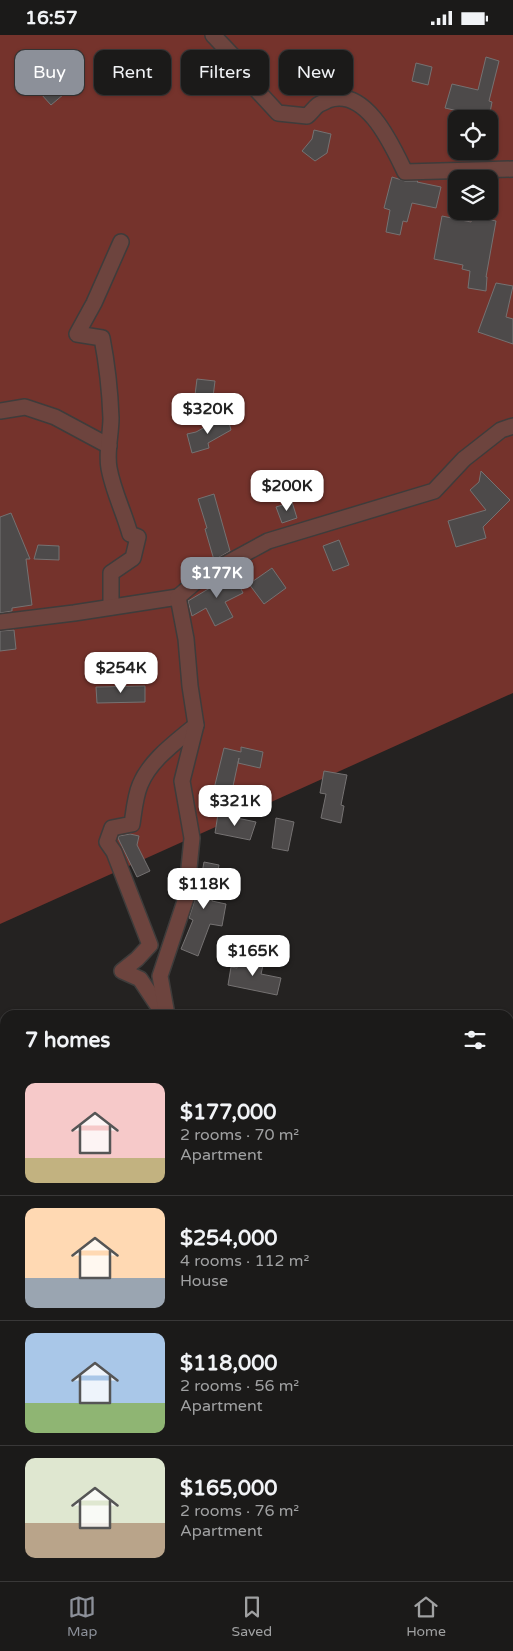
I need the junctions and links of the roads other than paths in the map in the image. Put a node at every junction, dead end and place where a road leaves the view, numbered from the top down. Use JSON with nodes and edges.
{"nodes":[{"id":1,"x":213,"y":35,"type":"edge"},
{"id":2,"x":513,"y":169,"type":"edge"},
{"id":3,"x":121,"y":243,"type":"dead end"},
{"id":4,"x":0,"y":411,"type":"edge"},
{"id":5,"x":513,"y":426,"type":"edge"},
{"id":6,"x":109,"y":447,"type":"junction"},
{"id":7,"x":178,"y":597,"type":"junction"},
{"id":8,"x":111,"y":607,"type":"junction"},
{"id":9,"x":0,"y":622,"type":"edge"},
{"id":10,"x":196,"y":725,"type":"junction"},
{"id":11,"x":162,"y":1010,"type":"edge"},
{"id":12,"x":164,"y":1010,"type":"edge"}],
"edges":[{"from":1,"to":2,"type":"street"},
{"from":3,"to":6,"type":"street"},
{"from":4,"to":6,"type":"street"},
{"from":5,"to":7,"type":"street"},
{"from":6,"to":8,"type":"street"},
{"from":7,"to":8,"type":"street"},
{"from":7,"to":10,"type":"street"},
{"from":8,"to":9,"type":"street"},
{"from":10,"to":11,"type":"street"},
{"from":10,"to":12,"type":"street"}]}
